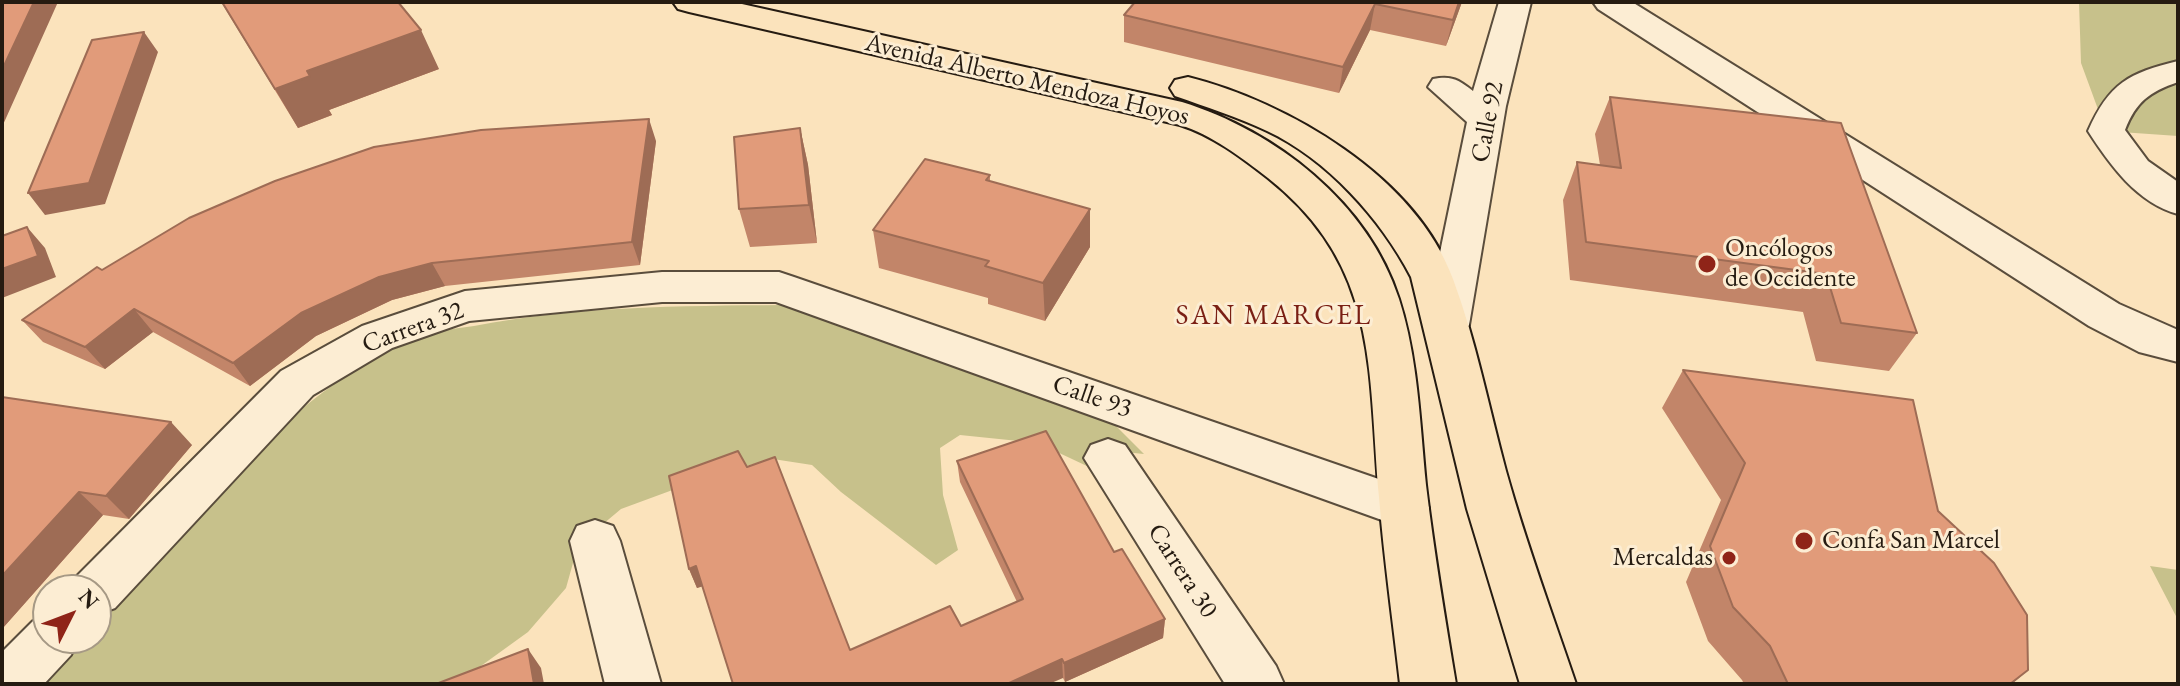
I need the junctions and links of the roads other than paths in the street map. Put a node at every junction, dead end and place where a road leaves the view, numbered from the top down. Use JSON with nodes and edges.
{"nodes":[{"id":1,"x":689,"y":2,"type":"edge"},
{"id":2,"x":798,"y":2,"type":"edge"},
{"id":3,"x":1515,"y":2,"type":"edge"},
{"id":4,"x":1609,"y":2,"type":"edge"},
{"id":5,"x":2178,"y":71,"type":"edge"},
{"id":6,"x":1446,"y":87,"type":"dead end"},
{"id":7,"x":1485,"y":119,"type":"junction"},
{"id":8,"x":2178,"y":201,"type":"edge"},
{"id":9,"x":1411,"y":238,"type":"junction"},
{"id":10,"x":1462,"y":242,"type":"junction"},
{"id":11,"x":779,"y":287,"type":"joint"},
{"id":12,"x":1447,"y":325,"type":"junction"},
{"id":13,"x":2178,"y":346,"type":"edge"},
{"id":14,"x":1108,"y":458,"type":"dead end"},
{"id":15,"x":1404,"y":508,"type":"junction"},
{"id":16,"x":595,"y":541,"type":"dead end"},
{"id":17,"x":112,"y":575,"type":"edge"},
{"id":18,"x":37,"y":654,"type":"edge"},
{"id":19,"x":8,"y":684,"type":"edge"},
{"id":20,"x":633,"y":684,"type":"edge"},
{"id":21,"x":1256,"y":684,"type":"edge"},
{"id":22,"x":1428,"y":684,"type":"edge"},
{"id":23,"x":1548,"y":684,"type":"edge"}],
"edges":[{"from":1,"to":15,"type":"main road","name":"Avenida Alberto Mendoza Hoyos"},
{"from":2,"to":9,"type":"main road","name":"Avenida Alberto Mendoza Hoyos"},
{"from":3,"to":7,"type":"street","name":"Calle 92"},
{"from":4,"to":13,"type":"street"},
{"from":5,"to":8,"type":"street"},
{"from":6,"to":7,"type":"street"},
{"from":7,"to":10,"type":"street","name":"Calle 92"},
{"from":9,"to":10,"type":"street"},
{"from":9,"to":12,"type":"main road","name":"Avenida Alberto Mendoza Hoyos"},
{"from":10,"to":12,"type":"street","name":"Calle 92"},
{"from":11,"to":15,"type":"street","name":"Calle 93"},
{"from":11,"to":17,"type":"street","name":"Carrera 32"},
{"from":12,"to":23,"type":"main road","name":"Avenida Alberto Mendoza Hoyos"},
{"from":14,"to":21,"type":"street","name":"Carrera 30"},
{"from":15,"to":22,"type":"main road","name":"Avenida Alberto Mendoza Hoyos"},
{"from":16,"to":20,"type":"street"},
{"from":18,"to":19,"type":"street"}]}
